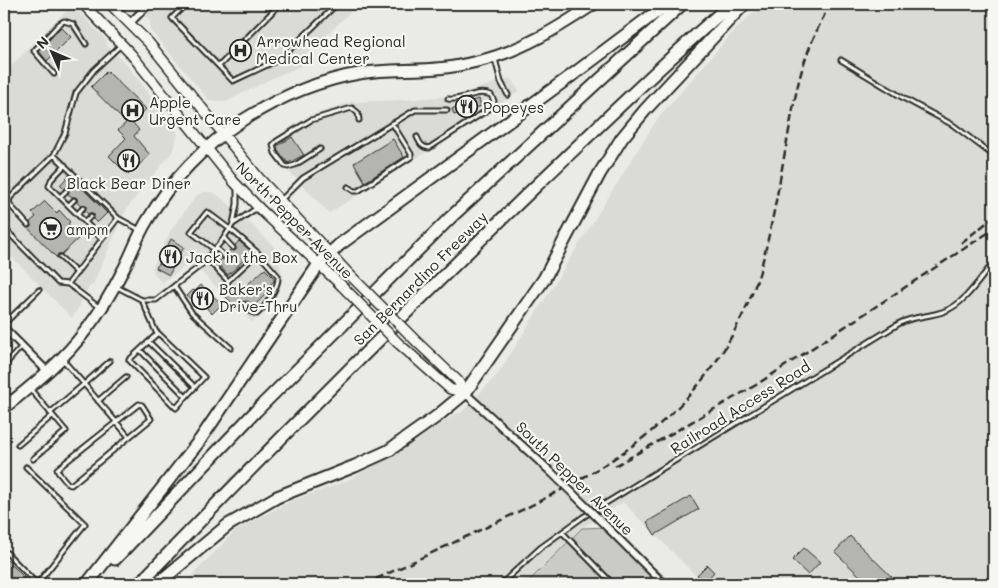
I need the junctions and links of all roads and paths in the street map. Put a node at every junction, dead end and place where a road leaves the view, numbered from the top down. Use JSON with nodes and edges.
{"nodes":[{"id":1,"x":83,"y":4,"type":"edge"},
{"id":2,"x":110,"y":4,"type":"edge"},
{"id":3,"x":149,"y":4,"type":"edge"},
{"id":4,"x":186,"y":4,"type":"edge"},
{"id":5,"x":280,"y":4,"type":"edge"},
{"id":6,"x":337,"y":4,"type":"edge"},
{"id":7,"x":594,"y":4,"type":"edge"},
{"id":8,"x":667,"y":4,"type":"edge"},
{"id":9,"x":682,"y":4,"type":"edge"},
{"id":10,"x":731,"y":4,"type":"edge"},
{"id":11,"x":744,"y":4,"type":"edge"},
{"id":12,"x":130,"y":23,"type":"junction"},
{"id":13,"x":86,"y":44,"type":"dead end"},
{"id":14,"x":122,"y":44,"type":"junction"},
{"id":15,"x":494,"y":56,"type":"junction"},
{"id":16,"x":842,"y":60,"type":"dead end"},
{"id":17,"x":219,"y":66,"type":"junction"},
{"id":18,"x":54,"y":74,"type":"dead end"},
{"id":19,"x":508,"y":95,"type":"dead end"},
{"id":20,"x":448,"y":98,"type":"dead end"},
{"id":21,"x":447,"y":110,"type":"dead end"},
{"id":22,"x":359,"y":120,"type":"dead end"},
{"id":23,"x":392,"y":123,"type":"junction"},
{"id":24,"x":224,"y":135,"type":"junction"},
{"id":25,"x":417,"y":137,"type":"dead end"},
{"id":26,"x":208,"y":148,"type":"junction"},
{"id":27,"x":320,"y":149,"type":"dead end"},
{"id":28,"x":54,"y":155,"type":"junction"},
{"id":29,"x":994,"y":156,"type":"edge"},
{"id":30,"x":65,"y":165,"type":"junction"},
{"id":31,"x":238,"y":186,"type":"junction"},
{"id":32,"x":348,"y":187,"type":"dead end"},
{"id":33,"x":66,"y":191,"type":"dead end"},
{"id":34,"x":60,"y":197,"type":"junction"},
{"id":35,"x":74,"y":200,"type":"dead end"},
{"id":36,"x":280,"y":201,"type":"junction"},
{"id":37,"x":69,"y":205,"type":"junction"},
{"id":38,"x":83,"y":208,"type":"dead end"},
{"id":39,"x":261,"y":210,"type":"junction"},
{"id":40,"x":77,"y":214,"type":"junction"},
{"id":41,"x":91,"y":216,"type":"dead end"},
{"id":42,"x":118,"y":218,"type":"junction"},
{"id":43,"x":86,"y":222,"type":"junction"},
{"id":44,"x":233,"y":224,"type":"junction"},
{"id":45,"x":28,"y":225,"type":"dead end"},
{"id":46,"x":4,"y":228,"type":"edge"},
{"id":47,"x":229,"y":229,"type":"junction"},
{"id":48,"x":142,"y":231,"type":"junction"},
{"id":49,"x":224,"y":238,"type":"junction"},
{"id":50,"x":102,"y":239,"type":"junction"},
{"id":51,"x":233,"y":248,"type":"dead end"},
{"id":52,"x":216,"y":249,"type":"junction"},
{"id":53,"x":330,"y":252,"type":"junction"},
{"id":54,"x":258,"y":254,"type":"junction"},
{"id":55,"x":60,"y":256,"type":"dead end"},
{"id":56,"x":224,"y":256,"type":"dead end"},
{"id":57,"x":207,"y":259,"type":"junction"},
{"id":58,"x":244,"y":259,"type":"dead end"},
{"id":59,"x":994,"y":262,"type":"edge"},
{"id":60,"x":248,"y":263,"type":"junction"},
{"id":61,"x":318,"y":264,"type":"junction"},
{"id":62,"x":235,"y":268,"type":"dead end"},
{"id":63,"x":239,"y":272,"type":"junction"},
{"id":64,"x":77,"y":273,"type":"junction"},
{"id":65,"x":228,"y":282,"type":"junction"},
{"id":66,"x":68,"y":284,"type":"junction"},
{"id":67,"x":114,"y":286,"type":"junction"},
{"id":68,"x":174,"y":286,"type":"junction"},
{"id":69,"x":39,"y":290,"type":"dead end"},
{"id":70,"x":229,"y":290,"type":"dead end"},
{"id":71,"x":142,"y":300,"type":"junction"},
{"id":72,"x":244,"y":305,"type":"dead end"},
{"id":73,"x":382,"y":307,"type":"joint"},
{"id":74,"x":101,"y":308,"type":"junction"},
{"id":75,"x":373,"y":317,"type":"joint"},
{"id":76,"x":4,"y":326,"type":"edge"},
{"id":77,"x":158,"y":333,"type":"junction"},
{"id":78,"x":149,"y":341,"type":"junction"},
{"id":79,"x":22,"y":346,"type":"junction"},
{"id":80,"x":231,"y":348,"type":"dead end"},
{"id":81,"x":140,"y":350,"type":"junction"},
{"id":82,"x":62,"y":359,"type":"junction"},
{"id":83,"x":110,"y":362,"type":"dead end"},
{"id":84,"x":4,"y":366,"type":"edge"},
{"id":85,"x":48,"y":372,"type":"junction"},
{"id":86,"x":126,"y":377,"type":"dead end"},
{"id":87,"x":84,"y":384,"type":"junction"},
{"id":88,"x":195,"y":386,"type":"junction"},
{"id":89,"x":29,"y":388,"type":"junction"},
{"id":90,"x":4,"y":391,"type":"edge"},
{"id":91,"x":465,"y":393,"type":"junction"},
{"id":92,"x":186,"y":397,"type":"junction"},
{"id":93,"x":13,"y":401,"type":"junction"},
{"id":94,"x":98,"y":401,"type":"junction"},
{"id":95,"x":4,"y":408,"type":"edge"},
{"id":96,"x":51,"y":414,"type":"junction"},
{"id":97,"x":116,"y":422,"type":"junction"},
{"id":98,"x":129,"y":437,"type":"junction"},
{"id":99,"x":18,"y":445,"type":"dead end"},
{"id":100,"x":33,"y":459,"type":"dead end"},
{"id":101,"x":26,"y":467,"type":"dead end"},
{"id":102,"x":562,"y":532,"type":"junction"},
{"id":103,"x":4,"y":550,"type":"edge"},
{"id":104,"x":37,"y":584,"type":"edge"},
{"id":105,"x":87,"y":584,"type":"edge"},
{"id":106,"x":91,"y":584,"type":"edge"},
{"id":107,"x":139,"y":584,"type":"edge"},
{"id":108,"x":157,"y":584,"type":"edge"},
{"id":109,"x":501,"y":584,"type":"edge"},
{"id":110,"x":613,"y":584,"type":"edge"},
{"id":111,"x":664,"y":584,"type":"edge"}],
"edges":[{"from":1,"to":14,"type":"main road","name":"North Pepper Avenue"},
{"from":2,"to":12,"type":"main road","name":"North Pepper Avenue"},
{"from":3,"to":12,"type":"street"},
{"from":4,"to":17,"type":"lane"},
{"from":5,"to":17,"type":"lane"},
{"from":6,"to":17,"type":"lane"},
{"from":7,"to":15,"type":"main road"},
{"from":8,"to":53,"type":"highway"},
{"from":9,"to":106,"type":"highway","name":"San Bernardino Freeway"},
{"from":10,"to":107,"type":"highway","name":"San Bernardino Freeway"},
{"from":11,"to":91,"type":"highway"},
{"from":12,"to":24,"type":"main road","name":"North Pepper Avenue"},
{"from":13,"to":18,"type":"lane"},
{"from":14,"to":26,"type":"main road","name":"North Pepper Avenue"},
{"from":14,"to":28,"type":"lane"},
{"from":15,"to":19,"type":"lane"},
{"from":15,"to":24,"type":"main road"},
{"from":16,"to":29,"type":"lane"},
{"from":20,"to":25,"type":"lane"},
{"from":21,"to":23,"type":"lane"},
{"from":22,"to":27,"type":"lane"},
{"from":23,"to":32,"type":"lane"},
{"from":23,"to":36,"type":"lane"},
{"from":24,"to":26,"type":"main road"},
{"from":24,"to":36,"type":"main road","name":"North Pepper Avenue"},
{"from":26,"to":31,"type":"main road","name":"North Pepper Avenue"},
{"from":26,"to":48,"type":"main road"},
{"from":28,"to":30,"type":"lane"},
{"from":28,"to":45,"type":"lane"},
{"from":30,"to":34,"type":"lane"},
{"from":30,"to":42,"type":"lane"},
{"from":31,"to":39,"type":"main road","name":"North Pepper Avenue"},
{"from":31,"to":44,"type":"lane"},
{"from":33,"to":34,"type":"lane"},
{"from":34,"to":37,"type":"lane"},
{"from":35,"to":37,"type":"lane"},
{"from":36,"to":53,"type":"main road","name":"North Pepper Avenue"},
{"from":37,"to":40,"type":"lane"},
{"from":38,"to":40,"type":"lane"},
{"from":39,"to":44,"type":"lane"},
{"from":39,"to":61,"type":"main road","name":"North Pepper Avenue"},
{"from":40,"to":43,"type":"lane"},
{"from":41,"to":43,"type":"lane"},
{"from":42,"to":48,"type":"lane"},
{"from":42,"to":50,"type":"lane"},
{"from":43,"to":50,"type":"lane"},
{"from":44,"to":47,"type":"lane"},
{"from":46,"to":66,"type":"lane"},
{"from":47,"to":49,"type":"lane"},
{"from":47,"to":52,"type":"lane"},
{"from":47,"to":54,"type":"lane"},
{"from":48,"to":67,"type":"main road"},
{"from":49,"to":51,"type":"lane"},
{"from":49,"to":52,"type":"lane"},
{"from":50,"to":64,"type":"lane"},
{"from":52,"to":56,"type":"lane"},
{"from":52,"to":57,"type":"lane"},
{"from":53,"to":61,"type":"highway"},
{"from":53,"to":73,"type":"main road","name":"North Pepper Avenue","bridge":true},
{"from":54,"to":60,"type":"lane"},
{"from":54,"to":72,"type":"lane"},
{"from":55,"to":64,"type":"lane"},
{"from":57,"to":65,"type":"lane"},
{"from":57,"to":68,"type":"lane"},
{"from":58,"to":60,"type":"lane"},
{"from":59,"to":102,"type":"lane","name":"Railroad Access Road"},
{"from":60,"to":63,"type":"lane"},
{"from":61,"to":75,"type":"main road","name":"North Pepper Avenue","bridge":true},
{"from":61,"to":105,"type":"highway"},
{"from":62,"to":63,"type":"lane"},
{"from":63,"to":65,"type":"lane"},
{"from":64,"to":66,"type":"lane"},
{"from":65,"to":70,"type":"lane"},
{"from":66,"to":74,"type":"lane"},
{"from":67,"to":71,"type":"lane"},
{"from":67,"to":74,"type":"main road"},
{"from":68,"to":71,"type":"lane"},
{"from":68,"to":80,"type":"lane"},
{"from":69,"to":76,"type":"lane"},
{"from":71,"to":77,"type":"lane"},
{"from":73,"to":91,"type":"main road","name":"South Pepper Avenue","bridge":true},
{"from":74,"to":82,"type":"main road"},
{"from":75,"to":91,"type":"main road","name":"South Pepper Avenue","bridge":true},
{"from":76,"to":79,"type":"street"},
{"from":77,"to":78,"type":"lane"},
{"from":77,"to":88,"type":"lane"},
{"from":78,"to":81,"type":"lane"},
{"from":78,"to":88,"type":"lane"},
{"from":79,"to":84,"type":"lane"},
{"from":79,"to":85,"type":"street"},
{"from":81,"to":92,"type":"lane"},
{"from":81,"to":92,"type":"lane"},
{"from":82,"to":85,"type":"main road"},
{"from":82,"to":87,"type":"lane"},
{"from":83,"to":87,"type":"lane"},
{"from":85,"to":89,"type":"main road"},
{"from":86,"to":94,"type":"lane"},
{"from":87,"to":94,"type":"lane"},
{"from":87,"to":96,"type":"lane"},
{"from":88,"to":92,"type":"lane"},
{"from":89,"to":93,"type":"main road"},
{"from":89,"to":96,"type":"lane"},
{"from":90,"to":93,"type":"lane"},
{"from":91,"to":108,"type":"highway"},
{"from":91,"to":111,"type":"street","name":"South Pepper Avenue","bridge":true},
{"from":93,"to":95,"type":"main road"},
{"from":94,"to":97,"type":"lane"},
{"from":96,"to":99,"type":"lane"},
{"from":96,"to":100,"type":"lane"},
{"from":97,"to":98,"type":"lane"},
{"from":97,"to":98,"type":"lane"},
{"from":97,"to":98,"type":"lane"},
{"from":101,"to":104,"type":"lane"},
{"from":102,"to":109,"type":"lane","name":"Railroad Access Road"},
{"from":102,"to":110,"type":"lane"},
{"from":103,"to":104,"type":"lane"}]}
